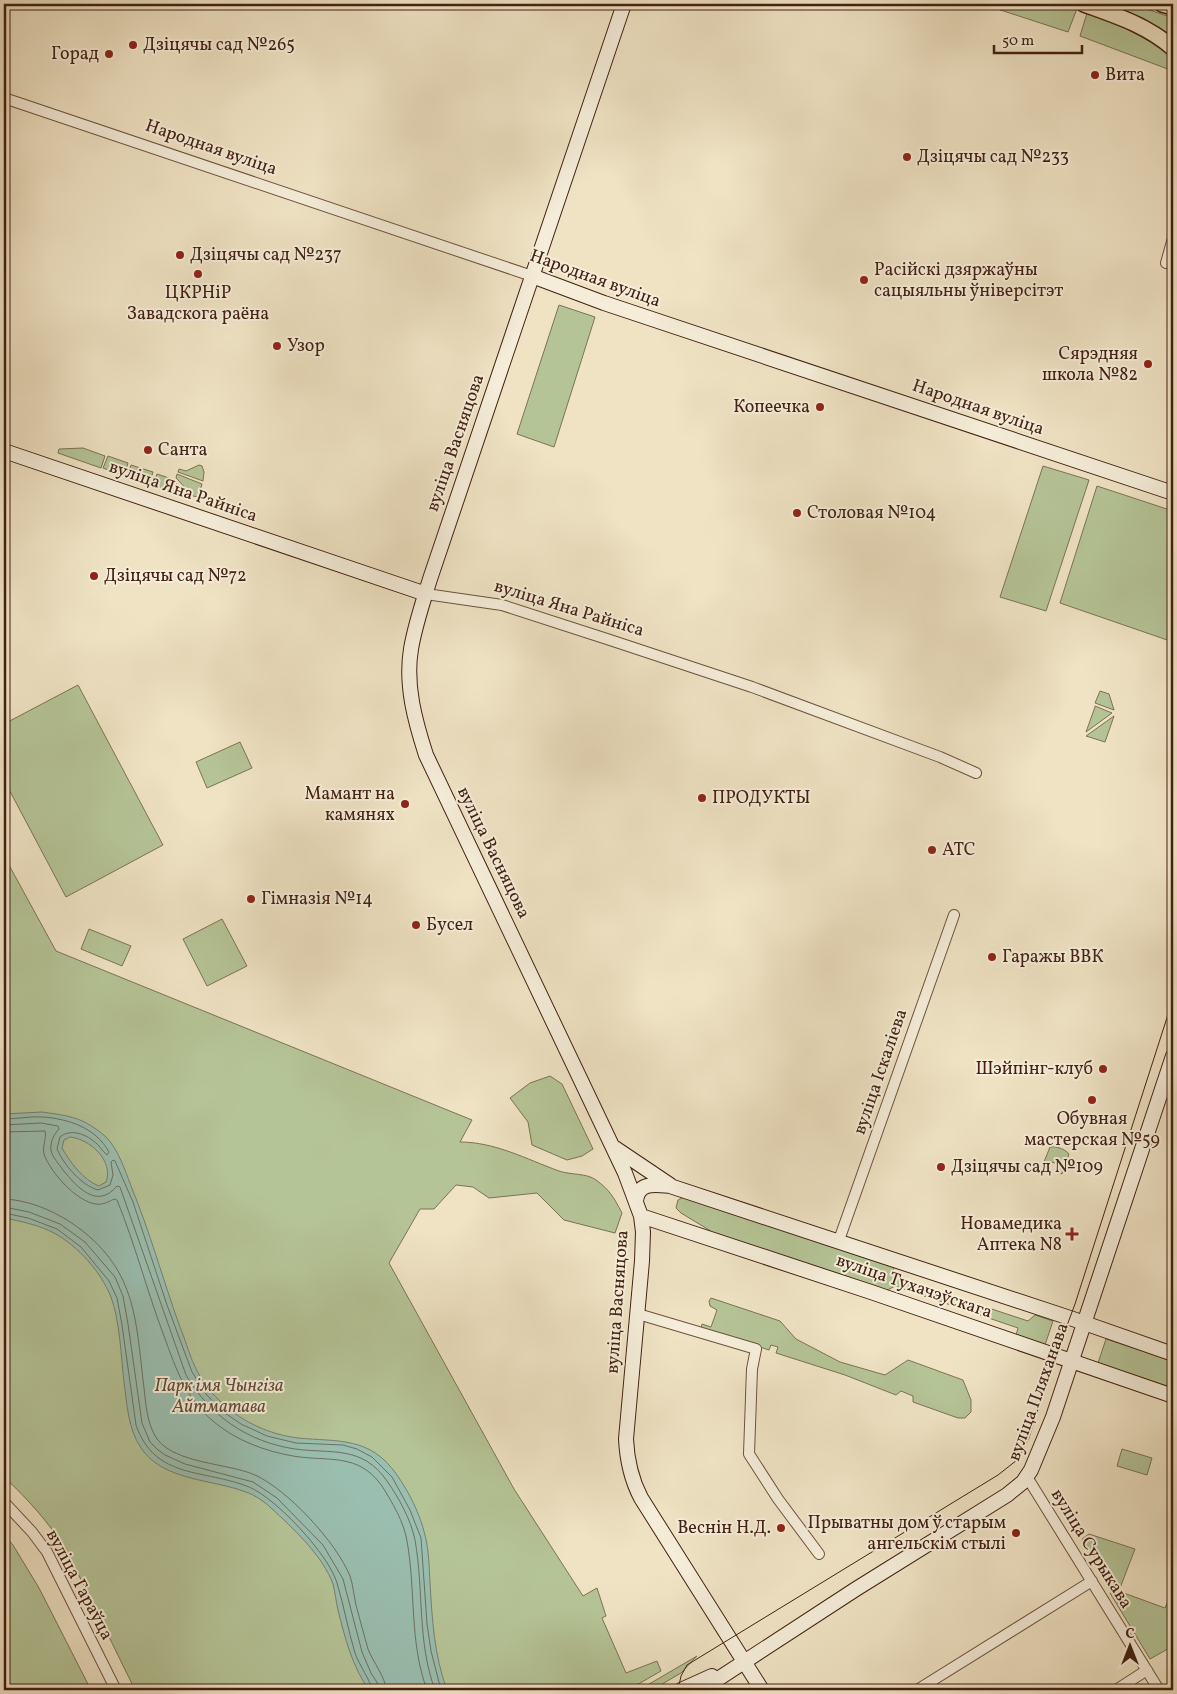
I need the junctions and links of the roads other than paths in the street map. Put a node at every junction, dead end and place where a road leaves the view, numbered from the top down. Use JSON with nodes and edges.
{"nodes":[{"id":1,"x":624,"y":4,"type":"edge"},
{"id":2,"x":1084,"y":4,"type":"edge"},
{"id":3,"x":1162,"y":4,"type":"edge"},
{"id":4,"x":1173,"y":8,"type":"edge"},
{"id":5,"x":1173,"y":48,"type":"edge"},
{"id":6,"x":4,"y":98,"type":"edge"},
{"id":7,"x":1173,"y":238,"type":"edge"},
{"id":8,"x":1166,"y":263,"type":"dead end"},
{"id":9,"x":532,"y":276,"type":"junction"},
{"id":10,"x":4,"y":451,"type":"edge"},
{"id":11,"x":1173,"y":493,"type":"edge"},
{"id":12,"x":426,"y":594,"type":"junction"},
{"id":13,"x":976,"y":773,"type":"dead end"},
{"id":14,"x":954,"y":915,"type":"dead end"},
{"id":15,"x":1173,"y":1056,"type":"edge"},
{"id":16,"x":614,"y":1148,"type":"junction"},
{"id":17,"x":670,"y":1186,"type":"junction"},
{"id":18,"x":636,"y":1201,"type":"junction"},
{"id":19,"x":641,"y":1216,"type":"junction"},
{"id":20,"x":839,"y":1240,"type":"junction"},
{"id":21,"x":638,"y":1314,"type":"junction"},
{"id":22,"x":1084,"y":1323,"type":"junction"},
{"id":23,"x":1173,"y":1354,"type":"edge"},
{"id":24,"x":1071,"y":1362,"type":"junction"},
{"id":25,"x":1173,"y":1396,"type":"edge"},
{"id":26,"x":1026,"y":1477,"type":"junction"},
{"id":27,"x":4,"y":1502,"type":"edge"},
{"id":28,"x":819,"y":1554,"type":"dead end"},
{"id":29,"x":1092,"y":1582,"type":"junction"},
{"id":30,"x":744,"y":1661,"type":"junction"},
{"id":31,"x":1147,"y":1670,"type":"junction"},
{"id":32,"x":116,"y":1690,"type":"edge"},
{"id":33,"x":681,"y":1690,"type":"edge"},
{"id":34,"x":702,"y":1690,"type":"edge"},
{"id":35,"x":762,"y":1690,"type":"edge"},
{"id":36,"x":917,"y":1690,"type":"edge"},
{"id":37,"x":1116,"y":1690,"type":"edge"},
{"id":38,"x":1159,"y":1690,"type":"edge"}],
"edges":[{"from":1,"to":9,"type":"street","name":"вуліца Васняцова"},
{"from":2,"to":5,"type":"main road"},
{"from":3,"to":4,"type":"main road"},
{"from":6,"to":9,"type":"street","name":"Народная вуліца"},
{"from":7,"to":8,"type":"street"},
{"from":9,"to":11,"type":"street","name":"Народная вуліца"},
{"from":9,"to":12,"type":"street","name":"вуліца Васняцова"},
{"from":10,"to":12,"type":"street","name":"вуліца Яна Райніса"},
{"from":12,"to":13,"type":"street","name":"вуліца Яна Райніса"},
{"from":12,"to":16,"type":"street","name":"вуліца Васняцова"},
{"from":14,"to":20,"type":"street","name":"вуліца Іскаліева"},
{"from":15,"to":22,"type":"street","name":"вуліца Пляханава"},
{"from":16,"to":17,"type":"street","name":"вуліца Тухачэўскага"},
{"from":16,"to":18,"type":"street","name":"вуліца Васняцова"},
{"from":17,"to":18,"type":"street","name":"вуліца Тухачэўскага"},
{"from":17,"to":20,"type":"street","name":"вуліца Тухачэўскага"},
{"from":18,"to":19,"type":"street","name":"вуліца Васняцова"},
{"from":19,"to":21,"type":"street","name":"вуліца Васняцова"},
{"from":19,"to":24,"type":"street","name":"вуліца Тухачэўскага"},
{"from":20,"to":22,"type":"street","name":"вуліца Тухачэўскага"},
{"from":21,"to":28,"type":"street"},
{"from":21,"to":30,"type":"street","name":"вуліца Васняцова"},
{"from":22,"to":23,"type":"street","name":"вуліца Тухачэўскага"},
{"from":22,"to":24,"type":"street","name":"вуліца Пляханава"},
{"from":24,"to":25,"type":"street","name":"вуліца Тухачэўскага"},
{"from":24,"to":26,"type":"street","name":"вуліца Пляханава"},
{"from":26,"to":29,"type":"street","name":"вуліца Сурыкава"},
{"from":26,"to":30,"type":"street","name":"вуліца Пляханава"},
{"from":27,"to":32,"type":"street","name":"вуліца Гараўца"},
{"from":29,"to":31,"type":"street","name":"вуліца Сурыкава"},
{"from":29,"to":36,"type":"street"},
{"from":30,"to":33,"type":"street","name":"вуліца Пляханава"},
{"from":30,"to":34,"type":"street","name":"вуліца Пляханава"},
{"from":30,"to":35,"type":"street","name":"вуліца Васняцова"},
{"from":31,"to":37,"type":"street"},
{"from":31,"to":38,"type":"street","name":"вуліца Сурыкава"}]}
